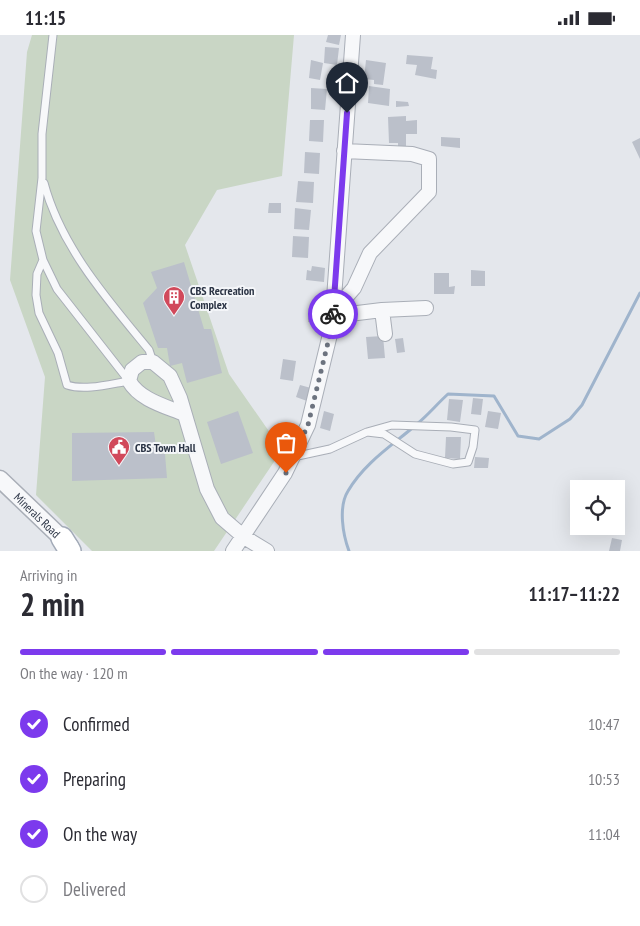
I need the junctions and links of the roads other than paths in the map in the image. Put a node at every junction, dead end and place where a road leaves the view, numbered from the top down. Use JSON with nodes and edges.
{"nodes":[{"id":1,"x":53,"y":35,"type":"edge"},
{"id":2,"x":353,"y":35,"type":"edge"},
{"id":3,"x":344,"y":151,"type":"junction"},
{"id":4,"x":42,"y":178,"type":"junction"},
{"id":5,"x":43,"y":260,"type":"junction"},
{"id":6,"x":426,"y":307,"type":"dead end"},
{"id":7,"x":382,"y":310,"type":"junction"},
{"id":8,"x":333,"y":314,"type":"junction"},
{"id":9,"x":385,"y":334,"type":"dead end"},
{"id":10,"x":153,"y":362,"type":"junction"},
{"id":11,"x":129,"y":381,"type":"junction"},
{"id":12,"x":184,"y":415,"type":"junction"},
{"id":13,"x":367,"y":432,"type":"junction"},
{"id":14,"x":293,"y":457,"type":"junction"},
{"id":15,"x":0,"y":479,"type":"edge"},
{"id":16,"x":244,"y":537,"type":"junction"},
{"id":17,"x":69,"y":547,"type":"edge"},
{"id":18,"x":233,"y":551,"type":"edge"},
{"id":19,"x":267,"y":551,"type":"edge"}],
"edges":[{"from":1,"to":4,"type":"lane"},
{"from":2,"to":3,"type":"street"},
{"from":3,"to":8,"type":"street"},
{"from":3,"to":8,"type":"street"},
{"from":4,"to":5,"type":"lane"},
{"from":4,"to":10,"type":"lane"},
{"from":5,"to":11,"type":"lane"},
{"from":5,"to":11,"type":"lane"},
{"from":6,"to":7,"type":"street"},
{"from":7,"to":8,"type":"street"},
{"from":7,"to":9,"type":"street"},
{"from":8,"to":14,"type":"street"},
{"from":10,"to":11,"type":"street"},
{"from":10,"to":12,"type":"street"},
{"from":11,"to":12,"type":"street"},
{"from":12,"to":16,"type":"street"},
{"from":13,"to":13,"type":"lane"},
{"from":13,"to":14,"type":"lane"},
{"from":14,"to":16,"type":"street"},
{"from":15,"to":17,"type":"street","name":"Minerals Road"},
{"from":16,"to":18,"type":"street"},
{"from":16,"to":19,"type":"street"}]}
